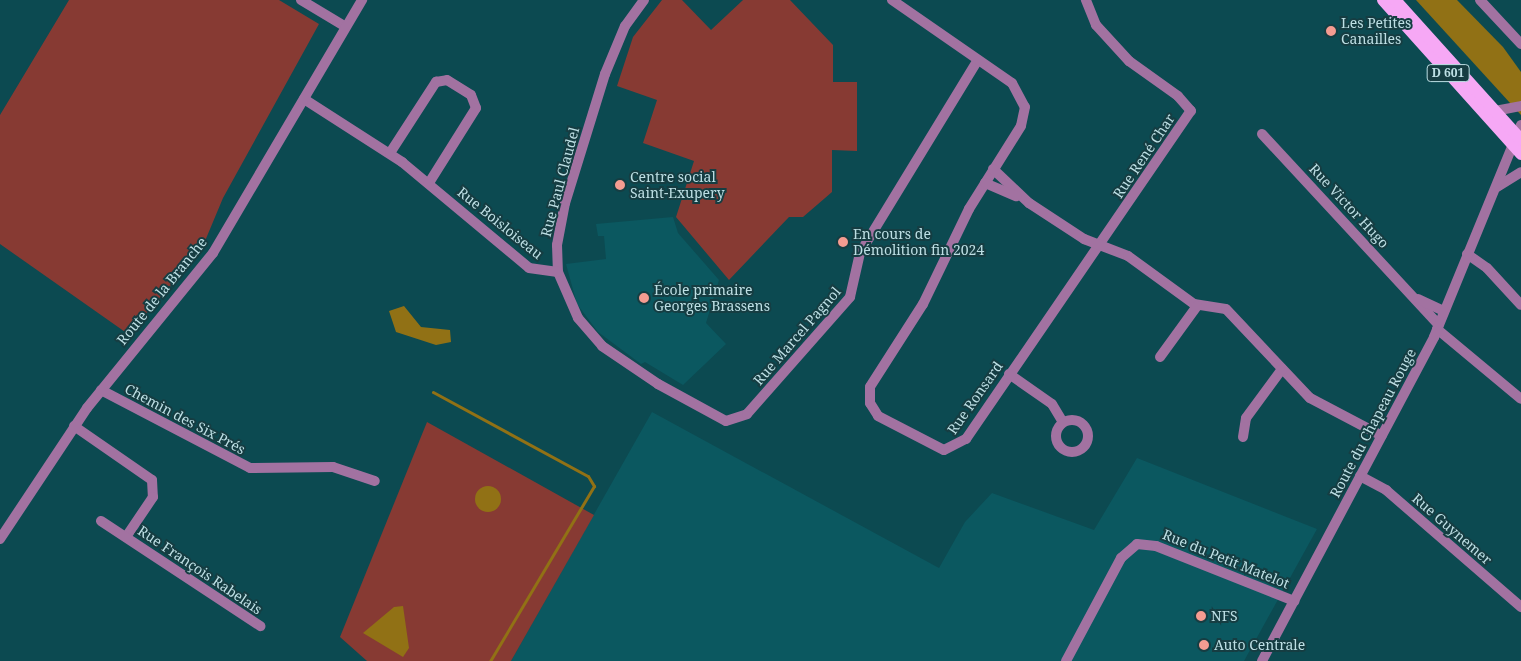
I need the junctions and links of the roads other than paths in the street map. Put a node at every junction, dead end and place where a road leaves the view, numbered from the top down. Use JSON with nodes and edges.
{"nodes":[{"id":1,"x":301,"y":0,"type":"edge"},
{"id":2,"x":362,"y":0,"type":"edge"},
{"id":3,"x":644,"y":0,"type":"edge"},
{"id":4,"x":892,"y":0,"type":"edge"},
{"id":5,"x":1086,"y":0,"type":"edge"},
{"id":6,"x":1383,"y":0,"type":"edge"},
{"id":7,"x":1395,"y":0,"type":"edge"},
{"id":8,"x":1480,"y":0,"type":"edge"},
{"id":9,"x":346,"y":27,"type":"junction"},
{"id":10,"x":1521,"y":44,"type":"edge"},
{"id":11,"x":978,"y":60,"type":"junction"},
{"id":12,"x":304,"y":99,"type":"junction"},
{"id":13,"x":1516,"y":108,"type":"edge"},
{"id":14,"x":1495,"y":111,"type":"junction"},
{"id":15,"x":1262,"y":134,"type":"dead end"},
{"id":16,"x":1519,"y":140,"type":"edge"},
{"id":17,"x":390,"y":153,"type":"junction"},
{"id":18,"x":993,"y":169,"type":"junction"},
{"id":19,"x":1521,"y":172,"type":"edge"},
{"id":20,"x":429,"y":183,"type":"junction"},
{"id":21,"x":985,"y":183,"type":"junction"},
{"id":22,"x":1493,"y":191,"type":"junction"},
{"id":23,"x":1029,"y":203,"type":"junction"},
{"id":24,"x":1100,"y":247,"type":"junction"},
{"id":25,"x":1467,"y":254,"type":"junction"},
{"id":26,"x":558,"y":272,"type":"junction"},
{"id":27,"x":1415,"y":297,"type":"junction"},
{"id":28,"x":1521,"y":305,"type":"edge"},
{"id":29,"x":1197,"y":306,"type":"junction"},
{"id":30,"x":1444,"y":311,"type":"junction"},
{"id":31,"x":1438,"y":327,"type":"junction"},
{"id":32,"x":1160,"y":357,"type":"dead end"},
{"id":33,"x":1282,"y":369,"type":"junction"},
{"id":34,"x":1009,"y":374,"type":"junction"},
{"id":35,"x":101,"y":390,"type":"junction"},
{"id":36,"x":1521,"y":399,"type":"edge"},
{"id":37,"x":750,"y":411,"type":"joint"},
{"id":38,"x":1063,"y":422,"type":"dead end"},
{"id":39,"x":74,"y":426,"type":"junction"},
{"id":40,"x":1382,"y":436,"type":"junction"},
{"id":41,"x":1243,"y":437,"type":"dead end"},
{"id":42,"x":1360,"y":476,"type":"junction"},
{"id":43,"x":375,"y":481,"type":"dead end"},
{"id":44,"x":101,"y":521,"type":"dead end"},
{"id":45,"x":126,"y":537,"type":"junction"},
{"id":46,"x":0,"y":539,"type":"edge"},
{"id":47,"x":1294,"y":601,"type":"junction"},
{"id":48,"x":1521,"y":607,"type":"edge"},
{"id":49,"x":260,"y":626,"type":"dead end"},
{"id":50,"x":1066,"y":661,"type":"edge"},
{"id":51,"x":1262,"y":661,"type":"edge"}],
"edges":[{"from":1,"to":9,"type":"street"},
{"from":2,"to":9,"type":"street","name":"Route de la Branche"},
{"from":3,"to":26,"type":"street","name":"Rue Paul Claudel"},
{"from":4,"to":11,"type":"street","name":"Rue Ronsard"},
{"from":5,"to":24,"type":"street","name":"Rue René Char"},
{"from":6,"to":16,"type":"main road","number":"D 601"},
{"from":7,"to":14,"type":"main road","number":"D 601"},
{"from":8,"to":10,"type":"street"},
{"from":9,"to":12,"type":"street","name":"Route de la Branche"},
{"from":11,"to":18,"type":"street","name":"Rue Ronsard"},
{"from":11,"to":37,"type":"street","name":"Rue Marcel Pagnol"},
{"from":12,"to":17,"type":"street","name":"Rue Boisloiseau"},
{"from":12,"to":35,"type":"street","name":"Route de la Branche"},
{"from":13,"to":14,"type":"street"},
{"from":14,"to":16,"type":"main road","number":"D 601"},
{"from":15,"to":27,"type":"street","name":"Rue Victor Hugo"},
{"from":16,"to":22,"type":"street","name":"Route du Chapeau Rouge"},
{"from":17,"to":20,"type":"street","name":"Rue Boisloiseau"},
{"from":17,"to":20,"type":"street"},
{"from":18,"to":21,"type":"street","name":"Rue Ronsard"},
{"from":18,"to":23,"type":"street"},
{"from":19,"to":22,"type":"street"},
{"from":20,"to":26,"type":"street","name":"Rue Boisloiseau"},
{"from":21,"to":23,"type":"street"},
{"from":21,"to":34,"type":"street","name":"Rue Ronsard"},
{"from":22,"to":25,"type":"street","name":"Route du Chapeau Rouge"},
{"from":23,"to":24,"type":"street"},
{"from":24,"to":29,"type":"street"},
{"from":24,"to":34,"type":"street","name":"Rue Ronsard"},
{"from":25,"to":28,"type":"street"},
{"from":25,"to":30,"type":"street","name":"Route du Chapeau Rouge"},
{"from":26,"to":37,"type":"street","name":"Rue Paul Claudel"},
{"from":27,"to":30,"type":"street","name":"Rue Victor Hugo"},
{"from":27,"to":31,"type":"street","name":"Rue Victor Hugo"},
{"from":29,"to":32,"type":"street"},
{"from":29,"to":33,"type":"street"},
{"from":30,"to":31,"type":"street","name":"Route du Chapeau Rouge"},
{"from":31,"to":36,"type":"street","name":"Rue Victor Hugo"},
{"from":31,"to":40,"type":"street","name":"Route du Chapeau Rouge"},
{"from":33,"to":40,"type":"street"},
{"from":33,"to":41,"type":"street"},
{"from":34,"to":38,"type":"street"},
{"from":35,"to":39,"type":"street","name":"Route de la Branche"},
{"from":35,"to":43,"type":"street","name":"Chemin des Six Prés"},
{"from":39,"to":45,"type":"street","name":"Rue François Rabelais"},
{"from":39,"to":46,"type":"street","name":"Route de la Branche"},
{"from":40,"to":42,"type":"street","name":"Route du Chapeau Rouge"},
{"from":42,"to":47,"type":"street","name":"Route du Chapeau Rouge"},
{"from":42,"to":48,"type":"street","name":"Rue Guynemer"},
{"from":44,"to":45,"type":"street","name":"Rue François Rabelais"},
{"from":45,"to":49,"type":"street","name":"Rue François Rabelais"},
{"from":47,"to":50,"type":"street","name":"Rue du Petit Matelot"},
{"from":47,"to":51,"type":"street","name":"Route du Chapeau Rouge"}]}
